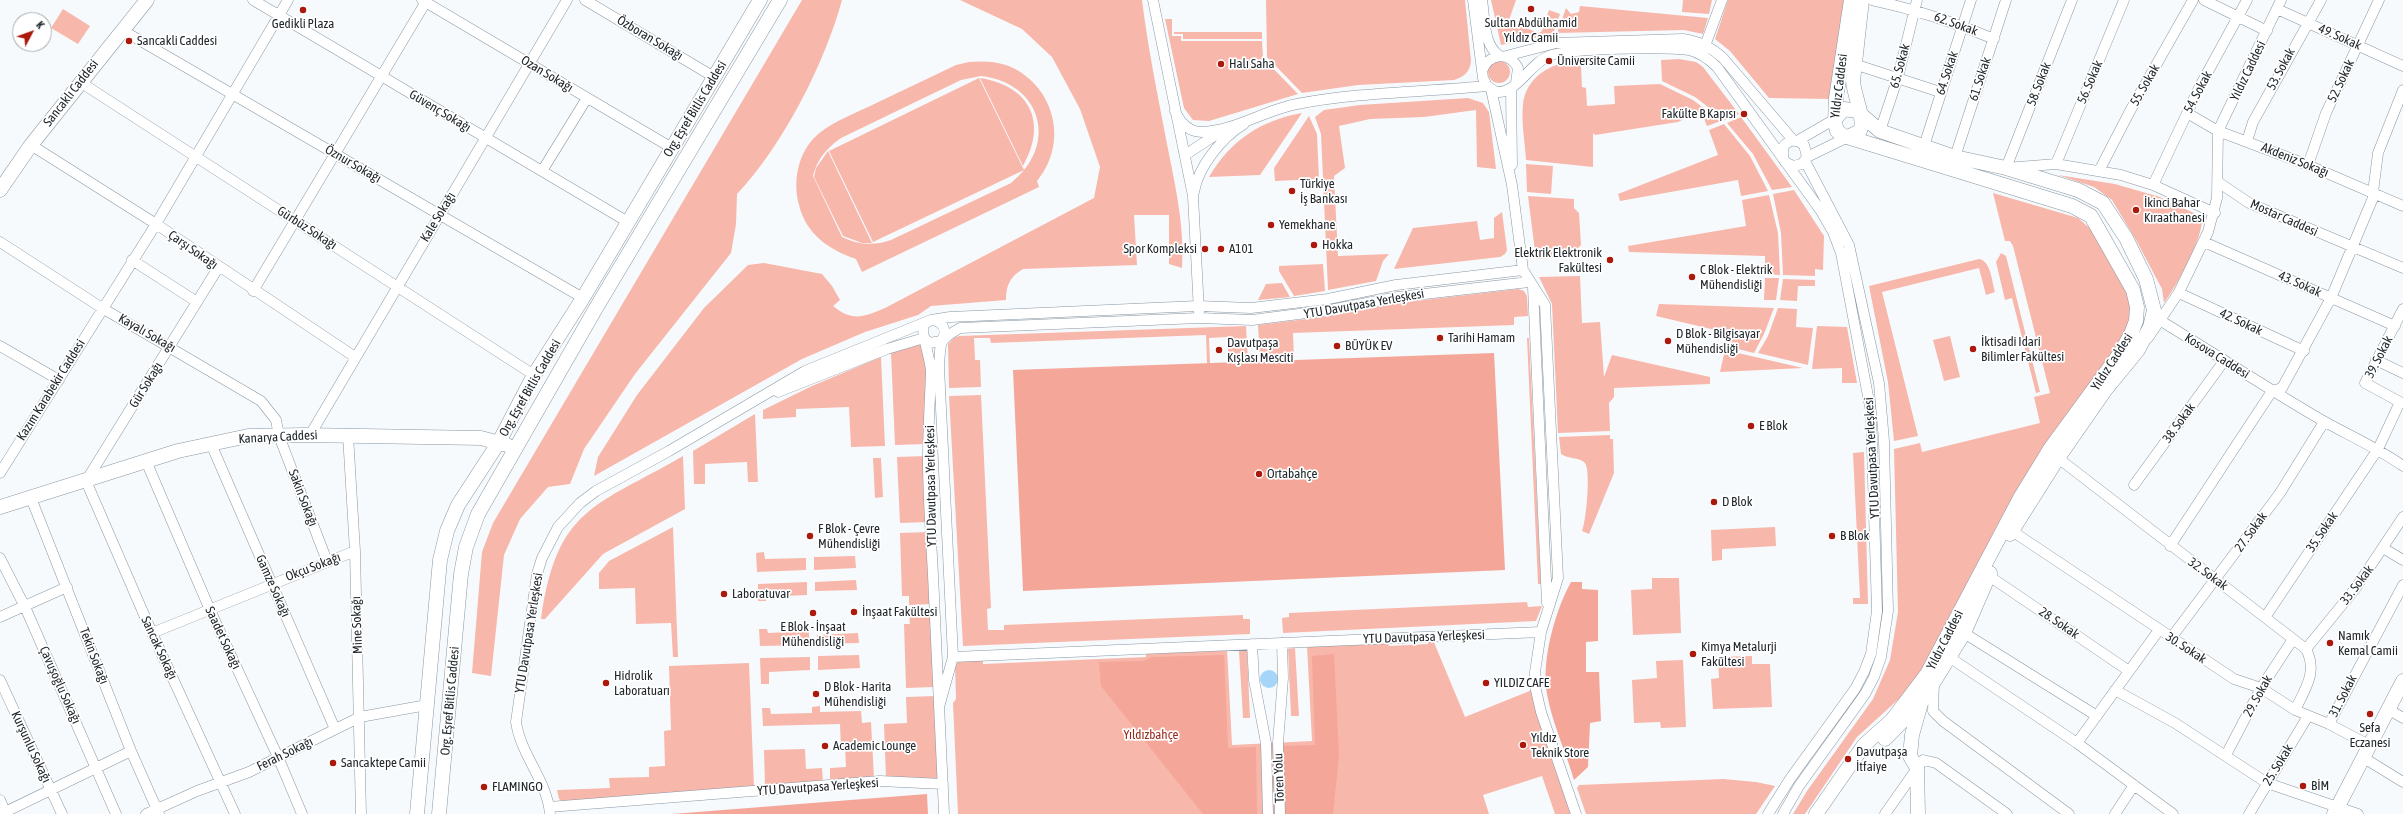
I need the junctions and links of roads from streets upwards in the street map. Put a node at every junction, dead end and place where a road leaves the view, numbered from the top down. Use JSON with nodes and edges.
{"nodes":[{"id":1,"x":147,"y":0,"type":"edge"},
{"id":2,"x":253,"y":0,"type":"edge"},
{"id":3,"x":288,"y":0,"type":"edge"},
{"id":4,"x":567,"y":0,"type":"edge"},
{"id":5,"x":585,"y":0,"type":"edge"},
{"id":6,"x":759,"y":0,"type":"edge"},
{"id":7,"x":780,"y":0,"type":"edge"},
{"id":8,"x":1153,"y":0,"type":"edge"},
{"id":9,"x":1473,"y":0,"type":"edge"},
{"id":10,"x":1482,"y":0,"type":"edge"},
{"id":11,"x":1722,"y":0,"type":"edge"},
{"id":12,"x":1851,"y":0,"type":"edge"},
{"id":13,"x":1862,"y":0,"type":"edge"},
{"id":14,"x":1872,"y":0,"type":"edge"},
{"id":15,"x":1971,"y":0,"type":"edge"},
{"id":16,"x":2006,"y":0,"type":"edge"},
{"id":17,"x":2072,"y":0,"type":"edge"},
{"id":18,"x":2124,"y":0,"type":"edge"},
{"id":19,"x":2193,"y":0,"type":"edge"},
{"id":20,"x":2204,"y":0,"type":"edge"},
{"id":21,"x":2247,"y":0,"type":"edge"},
{"id":22,"x":2320,"y":0,"type":"edge"},
{"id":23,"x":2379,"y":0,"type":"edge"},
{"id":24,"x":425,"y":1,"type":"edge"},
{"id":25,"x":2279,"y":4,"type":"edge"},
{"id":26,"x":1916,"y":5,"type":"edge"},
{"id":27,"x":279,"y":15,"type":"junction"},
{"id":28,"x":2240,"y":16,"type":"junction"},
{"id":29,"x":2306,"y":22,"type":"junction"},
{"id":30,"x":1962,"y":25,"type":"junction"},
{"id":31,"x":122,"y":30,"type":"junction"},
{"id":32,"x":2267,"y":31,"type":"junction"},
{"id":33,"x":1994,"y":39,"type":"junction"},
{"id":34,"x":2358,"y":45,"type":"junction"},
{"id":35,"x":1703,"y":50,"type":"junction"},
{"id":36,"x":1503,"y":56,"type":"junction"},
{"id":37,"x":529,"y":64,"type":"junction"},
{"id":38,"x":1854,"y":64,"type":"junction"},
{"id":39,"x":2403,"y":66,"type":"edge"},
{"id":40,"x":382,"y":76,"type":"junction"},
{"id":41,"x":714,"y":77,"type":"junction"},
{"id":42,"x":1898,"y":77,"type":"junction"},
{"id":43,"x":1486,"y":81,"type":"junction"},
{"id":44,"x":80,"y":82,"type":"junction"},
{"id":45,"x":1513,"y":87,"type":"junction"},
{"id":46,"x":2403,"y":90,"type":"edge"},
{"id":47,"x":1940,"y":92,"type":"junction"},
{"id":48,"x":232,"y":94,"type":"junction"},
{"id":49,"x":587,"y":98,"type":"junction"},
{"id":50,"x":1175,"y":111,"type":"junction"},
{"id":51,"x":1271,"y":111,"type":"junction"},
{"id":52,"x":2187,"y":113,"type":"junction"},
{"id":53,"x":1860,"y":114,"type":"junction"},
{"id":54,"x":1835,"y":119,"type":"junction"},
{"id":55,"x":1228,"y":126,"type":"junction"},
{"id":56,"x":1880,"y":130,"type":"junction"},
{"id":57,"x":2218,"y":132,"type":"junction"},
{"id":58,"x":1848,"y":137,"type":"junction"},
{"id":59,"x":486,"y":138,"type":"junction"},
{"id":60,"x":1795,"y":140,"type":"junction"},
{"id":61,"x":2247,"y":141,"type":"junction"},
{"id":62,"x":31,"y":145,"type":"junction"},
{"id":63,"x":1924,"y":146,"type":"junction"},
{"id":64,"x":672,"y":148,"type":"junction"},
{"id":65,"x":335,"y":154,"type":"junction"},
{"id":66,"x":1185,"y":155,"type":"junction"},
{"id":67,"x":196,"y":157,"type":"junction"},
{"id":68,"x":1954,"y":157,"type":"junction"},
{"id":69,"x":1806,"y":159,"type":"junction"},
{"id":70,"x":1784,"y":161,"type":"junction"},
{"id":71,"x":2056,"y":164,"type":"junction"},
{"id":72,"x":2308,"y":165,"type":"junction"},
{"id":73,"x":2006,"y":168,"type":"junction"},
{"id":74,"x":542,"y":171,"type":"junction"},
{"id":75,"x":2099,"y":171,"type":"junction"},
{"id":76,"x":2218,"y":182,"type":"junction"},
{"id":77,"x":1512,"y":185,"type":"junction"},
{"id":78,"x":2153,"y":185,"type":"junction"},
{"id":79,"x":0,"y":190,"type":"edge"},
{"id":80,"x":2374,"y":193,"type":"junction"},
{"id":81,"x":1193,"y":196,"type":"junction"},
{"id":82,"x":2403,"y":206,"type":"edge"},
{"id":83,"x":2215,"y":213,"type":"junction"},
{"id":84,"x":440,"y":215,"type":"junction"},
{"id":85,"x":295,"y":221,"type":"junction"},
{"id":86,"x":628,"y":222,"type":"junction"},
{"id":87,"x":156,"y":224,"type":"junction"},
{"id":88,"x":0,"y":242,"type":"edge"},
{"id":89,"x":2204,"y":242,"type":"junction"},
{"id":90,"x":2352,"y":248,"type":"junction"},
{"id":91,"x":132,"y":260,"type":"junction"},
{"id":92,"x":218,"y":268,"type":"junction"},
{"id":93,"x":2403,"y":268,"type":"edge"},
{"id":94,"x":1523,"y":270,"type":"junction"},
{"id":95,"x":1531,"y":284,"type":"junction"},
{"id":96,"x":397,"y":286,"type":"junction"},
{"id":97,"x":253,"y":291,"type":"junction"},
{"id":98,"x":2179,"y":293,"type":"junction"},
{"id":99,"x":583,"y":298,"type":"junction"},
{"id":100,"x":2331,"y":298,"type":"junction"},
{"id":101,"x":197,"y":302,"type":"junction"},
{"id":102,"x":1198,"y":306,"type":"junction"},
{"id":103,"x":102,"y":308,"type":"junction"},
{"id":104,"x":2403,"y":309,"type":"edge"},
{"id":105,"x":1199,"y":318,"type":"junction"},
{"id":106,"x":931,"y":320,"type":"junction"},
{"id":107,"x":2161,"y":322,"type":"junction"},
{"id":108,"x":2395,"y":326,"type":"junction"},
{"id":109,"x":924,"y":338,"type":"junction"},
{"id":110,"x":944,"y":338,"type":"junction"},
{"id":111,"x":0,"y":346,"type":"edge"},
{"id":112,"x":169,"y":347,"type":"junction"},
{"id":113,"x":2138,"y":350,"type":"junction"},
{"id":114,"x":2304,"y":351,"type":"junction"},
{"id":115,"x":354,"y":357,"type":"junction"},
{"id":116,"x":2376,"y":360,"type":"junction"},
{"id":117,"x":2224,"y":361,"type":"junction"},
{"id":118,"x":2403,"y":373,"type":"edge"},
{"id":119,"x":534,"y":375,"type":"junction"},
{"id":120,"x":59,"y":380,"type":"junction"},
{"id":121,"x":2366,"y":383,"type":"joint"},
{"id":122,"x":2272,"y":391,"type":"junction"},
{"id":123,"x":758,"y":399,"type":"junction"},
{"id":124,"x":2324,"y":422,"type":"junction"},
{"id":125,"x":310,"y":435,"type":"junction"},
{"id":126,"x":348,"y":435,"type":"junction"},
{"id":127,"x":279,"y":436,"type":"junction"},
{"id":128,"x":499,"y":442,"type":"junction"},
{"id":129,"x":211,"y":444,"type":"junction"},
{"id":130,"x":516,"y":449,"type":"junction"},
{"id":131,"x":2378,"y":449,"type":"junction"},
{"id":132,"x":2058,"y":458,"type":"junction"},
{"id":133,"x":146,"y":461,"type":"junction"},
{"id":134,"x":2403,"y":466,"type":"edge"},
{"id":135,"x":0,"y":473,"type":"edge"},
{"id":136,"x":86,"y":481,"type":"junction"},
{"id":137,"x":2134,"y":485,"type":"dead end"},
{"id":138,"x":32,"y":498,"type":"junction"},
{"id":139,"x":0,"y":507,"type":"edge"},
{"id":140,"x":2403,"y":517,"type":"edge"},
{"id":141,"x":2012,"y":531,"type":"junction"},
{"id":142,"x":2170,"y":546,"type":"junction"},
{"id":143,"x":2383,"y":548,"type":"junction"},
{"id":144,"x":355,"y":551,"type":"junction"},
{"id":145,"x":0,"y":558,"type":"edge"},
{"id":146,"x":2403,"y":560,"type":"edge"},
{"id":147,"x":327,"y":561,"type":"junction"},
{"id":148,"x":1989,"y":576,"type":"junction"},
{"id":149,"x":2216,"y":580,"type":"junction"},
{"id":150,"x":271,"y":583,"type":"junction"},
{"id":151,"x":2403,"y":584,"type":"edge"},
{"id":152,"x":67,"y":587,"type":"junction"},
{"id":153,"x":25,"y":607,"type":"junction"},
{"id":154,"x":210,"y":610,"type":"junction"},
{"id":155,"x":2266,"y":616,"type":"junction"},
{"id":156,"x":0,"y":617,"type":"edge"},
{"id":157,"x":2159,"y":630,"type":"junction"},
{"id":158,"x":1541,"y":632,"type":"junction"},
{"id":159,"x":152,"y":633,"type":"junction"},
{"id":160,"x":1964,"y":633,"type":"junction"},
{"id":161,"x":2171,"y":638,"type":"junction"},
{"id":162,"x":2292,"y":639,"type":"junction"},
{"id":163,"x":1282,"y":643,"type":"junction"},
{"id":164,"x":1252,"y":644,"type":"junction"},
{"id":165,"x":2306,"y":649,"type":"junction"},
{"id":166,"x":953,"y":657,"type":"junction"},
{"id":167,"x":1950,"y":657,"type":"junction"},
{"id":168,"x":2129,"y":671,"type":"junction"},
{"id":169,"x":0,"y":680,"type":"edge"},
{"id":170,"x":1934,"y":681,"type":"junction"},
{"id":171,"x":2403,"y":681,"type":"edge"},
{"id":172,"x":2261,"y":688,"type":"junction"},
{"id":173,"x":2115,"y":690,"type":"junction"},
{"id":174,"x":1922,"y":701,"type":"junction"},
{"id":175,"x":427,"y":705,"type":"junction"},
{"id":176,"x":939,"y":707,"type":"junction"},
{"id":177,"x":2388,"y":709,"type":"junction"},
{"id":178,"x":2294,"y":710,"type":"junction"},
{"id":179,"x":2097,"y":716,"type":"junction"},
{"id":180,"x":2308,"y":716,"type":"junction"},
{"id":181,"x":360,"y":717,"type":"junction"},
{"id":182,"x":2403,"y":718,"type":"edge"},
{"id":183,"x":2329,"y":724,"type":"junction"},
{"id":184,"x":335,"y":729,"type":"junction"},
{"id":185,"x":2077,"y":743,"type":"junction"},
{"id":186,"x":2370,"y":745,"type":"junction"},
{"id":187,"x":131,"y":752,"type":"junction"},
{"id":188,"x":2226,"y":755,"type":"junction"},
{"id":189,"x":278,"y":757,"type":"junction"},
{"id":190,"x":2364,"y":758,"type":"junction"},
{"id":191,"x":96,"y":768,"type":"junction"},
{"id":192,"x":1917,"y":768,"type":"junction"},
{"id":193,"x":222,"y":782,"type":"junction"},
{"id":194,"x":2403,"y":782,"type":"edge"},
{"id":195,"x":2267,"y":783,"type":"junction"},
{"id":196,"x":943,"y":784,"type":"junction"},
{"id":197,"x":2134,"y":785,"type":"junction"},
{"id":198,"x":50,"y":790,"type":"junction"},
{"id":199,"x":0,"y":800,"type":"edge"},
{"id":200,"x":550,"y":811,"type":"edge"},
{"id":201,"x":2335,"y":811,"type":"edge"},
{"id":202,"x":158,"y":812,"type":"edge"},
{"id":203,"x":4,"y":813,"type":"edge"},
{"id":204,"x":62,"y":814,"type":"edge"},
{"id":205,"x":116,"y":814,"type":"edge"},
{"id":206,"x":146,"y":814,"type":"edge"},
{"id":207,"x":235,"y":814,"type":"edge"},
{"id":208,"x":302,"y":814,"type":"edge"},
{"id":209,"x":361,"y":814,"type":"edge"},
{"id":210,"x":417,"y":814,"type":"edge"},
{"id":211,"x":439,"y":814,"type":"edge"},
{"id":212,"x":944,"y":814,"type":"edge"},
{"id":213,"x":1268,"y":814,"type":"edge"},
{"id":214,"x":1280,"y":814,"type":"edge"},
{"id":215,"x":1576,"y":814,"type":"edge"},
{"id":216,"x":1768,"y":814,"type":"edge"},
{"id":217,"x":1783,"y":814,"type":"edge"},
{"id":218,"x":1816,"y":814,"type":"edge"},
{"id":219,"x":1826,"y":814,"type":"edge"},
{"id":220,"x":1885,"y":814,"type":"edge"},
{"id":221,"x":1918,"y":814,"type":"edge"},
{"id":222,"x":2007,"y":814,"type":"edge"},
{"id":223,"x":2069,"y":814,"type":"edge"},
{"id":224,"x":2116,"y":814,"type":"edge"},
{"id":225,"x":2173,"y":814,"type":"edge"},
{"id":226,"x":2249,"y":814,"type":"edge"},
{"id":227,"x":2358,"y":814,"type":"edge"}],
"edges":[{"from":1,"to":31,"type":"street","name":"Sancaklı Caddesi"},
{"from":2,"to":27,"type":"street","name":"Güvenç Sokağı"},
{"from":3,"to":27,"type":"street","name":"Kazım Karabekir Caddesi"},
{"from":4,"to":37,"type":"street","name":"Kale Sokağı"},
{"from":5,"to":41,"type":"street","name":"Özboran Sokağı"},
{"from":6,"to":41,"type":"street","name":"Org. Eşref Bitlis Caddesi"},
{"from":7,"to":130,"type":"street","name":"Org. Eşref Bitlis Caddesi"},
{"from":8,"to":50,"type":"street"},
{"from":9,"to":43,"type":"street"},
{"from":10,"to":36,"type":"street"},
{"from":11,"to":35,"type":"street"},
{"from":12,"to":54,"type":"street","name":"Yıldız Caddesi"},
{"from":13,"to":38,"type":"street"},
{"from":14,"to":26,"type":"street","name":"62. Sokak"},
{"from":15,"to":30,"type":"street","name":"64. Sokak"},
{"from":16,"to":33,"type":"street","name":"61. Sokak"},
{"from":17,"to":73,"type":"street","name":"58. Sokak"},
{"from":18,"to":71,"type":"street","name":"56. Sokak"},
{"from":19,"to":75,"type":"street","name":"55. Sokak"},
{"from":20,"to":28,"type":"street"},
{"from":21,"to":28,"type":"street","name":"54. Sokak"},
{"from":22,"to":29,"type":"street","name":"53. Sokak"},
{"from":23,"to":34,"type":"street","name":"52. Sokak"},
{"from":24,"to":37,"type":"street","name":"Ozan Sokağı"},
{"from":24,"to":40,"type":"street"},
{"from":25,"to":29,"type":"street","name":"49. Sokak"},
{"from":25,"to":32,"type":"street","name":"Yıldız Caddesi"},
{"from":26,"to":30,"type":"street","name":"62. Sokak"},
{"from":26,"to":42,"type":"street","name":"65. Sokak"},
{"from":27,"to":40,"type":"street","name":"Güvenç Sokağı"},
{"from":27,"to":48,"type":"street","name":"Kazım Karabekir Caddesi"},
{"from":28,"to":32,"type":"street"},
{"from":28,"to":52,"type":"street","name":"54. Sokak"},
{"from":29,"to":34,"type":"street","name":"49. Sokak"},
{"from":29,"to":61,"type":"street","name":"53. Sokak"},
{"from":30,"to":33,"type":"street","name":"62. Sokak"},
{"from":30,"to":47,"type":"street","name":"64. Sokak"},
{"from":31,"to":44,"type":"street","name":"Sancaklı Caddesi"},
{"from":31,"to":48,"type":"street","name":"Öznur Sokağı"},
{"from":32,"to":57,"type":"street","name":"Yıldız Caddesi"},
{"from":33,"to":68,"type":"street","name":"61. Sokak"},
{"from":34,"to":39,"type":"street","name":"49. Sokak"},
{"from":34,"to":72,"type":"street","name":"52. Sokak"},
{"from":35,"to":36,"type":"street","name":"YTU Davutpasa Yerleşkesi"},
{"from":35,"to":45,"type":"street","name":"YTU Davutpasa Yerleşkesi"},
{"from":35,"to":60,"type":"street","name":"YTU Davutpasa Yerleşkesi"},
{"from":35,"to":70,"type":"street","name":"YTU Davutpasa Yerleşkesi"},
{"from":36,"to":43,"type":"street","name":"YTU Davutpasa Yerleşkesi"},
{"from":36,"to":45,"type":"street"},
{"from":37,"to":49,"type":"street","name":"Ozan Sokağı"},
{"from":37,"to":59,"type":"street","name":"Kale Sokağı"},
{"from":38,"to":42,"type":"street"},
{"from":38,"to":53,"type":"street"},
{"from":40,"to":59,"type":"street","name":"Güvenç Sokağı"},
{"from":40,"to":65,"type":"street"},
{"from":41,"to":64,"type":"street","name":"Org. Eşref Bitlis Caddesi"},
{"from":42,"to":47,"type":"street"},
{"from":42,"to":56,"type":"street","name":"65. Sokak"},
{"from":43,"to":45,"type":"street"},
{"from":43,"to":51,"type":"street"},
{"from":43,"to":77,"type":"street"},
{"from":44,"to":62,"type":"street","name":"Sancaklı Caddesi"},
{"from":44,"to":67,"type":"street","name":"Gürbüz Sokağı"},
{"from":45,"to":77,"type":"street"},
{"from":46,"to":80,"type":"street"},
{"from":47,"to":63,"type":"street","name":"64. Sokak"},
{"from":48,"to":65,"type":"street","name":"Öznur Sokağı"},
{"from":48,"to":67,"type":"street","name":"Kazım Karabekir Caddesi"},
{"from":49,"to":64,"type":"street","name":"Ozan Sokağı"},
{"from":49,"to":74,"type":"street"},
{"from":50,"to":55,"type":"street"},
{"from":50,"to":66,"type":"street"},
{"from":51,"to":55,"type":"street"},
{"from":51,"to":81,"type":"street"},
{"from":52,"to":57,"type":"street","name":"Akdeniz Sokağı"},
{"from":52,"to":78,"type":"street","name":"54. Sokak"},
{"from":53,"to":54,"type":"street"},
{"from":53,"to":56,"type":"street"},
{"from":53,"to":58,"type":"street"},
{"from":54,"to":58,"type":"street","name":"Yıldız Caddesi"},
{"from":54,"to":60,"type":"street"},
{"from":55,"to":66,"type":"street"},
{"from":56,"to":63,"type":"street"},
{"from":57,"to":61,"type":"street","name":"Akdeniz Sokağı"},
{"from":57,"to":76,"type":"street","name":"Yıldız Caddesi"},
{"from":58,"to":69,"type":"street"},
{"from":58,"to":218,"type":"street","name":"Yıldız Caddesi"},
{"from":59,"to":74,"type":"street","name":"Güvenç Sokağı"},
{"from":59,"to":84,"type":"street","name":"Kale Sokağı"},
{"from":60,"to":69,"type":"street","name":"YTU Davutpasa Yerleşkesi"},
{"from":60,"to":70,"type":"street"},
{"from":61,"to":72,"type":"street","name":"Akdeniz Sokağı"},
{"from":62,"to":79,"type":"street","name":"Sancaklı Caddesi"},
{"from":62,"to":87,"type":"street","name":"Çarşı Sokağı"},
{"from":63,"to":68,"type":"street"},
{"from":64,"to":86,"type":"street","name":"Org. Eşref Bitlis Caddesi"},
{"from":65,"to":84,"type":"street","name":"Öznur Sokağı"},
{"from":65,"to":85,"type":"street"},
{"from":66,"to":81,"type":"street"},
{"from":67,"to":85,"type":"street","name":"Gürbüz Sokağı"},
{"from":67,"to":87,"type":"street","name":"Kazım Karabekir Caddesi"},
{"from":68,"to":73,"type":"street"},
{"from":69,"to":70,"type":"street"},
{"from":69,"to":217,"type":"street","name":"YTU Davutpasa Yerleşkesi"},
{"from":70,"to":216,"type":"street","name":"YTU Davutpasa Yerleşkesi"},
{"from":71,"to":73,"type":"street"},
{"from":71,"to":75,"type":"street"},
{"from":72,"to":80,"type":"street","name":"Akdeniz Sokağı"},
{"from":73,"to":113,"type":"street"},
{"from":74,"to":86,"type":"street","name":"Güvenç Sokağı"},
{"from":75,"to":78,"type":"street"},
{"from":76,"to":83,"type":"street","name":"Yıldız Caddesi"},
{"from":76,"to":90,"type":"street","name":"Mostar Caddesi"},
{"from":77,"to":94,"type":"street"},
{"from":78,"to":83,"type":"street"},
{"from":80,"to":82,"type":"street","name":"Akdeniz Sokağı"},
{"from":80,"to":90,"type":"street"},
{"from":81,"to":102,"type":"street"},
{"from":83,"to":89,"type":"street","name":"Yıldız Caddesi"},
{"from":84,"to":96,"type":"street","name":"Kale Sokağı"},
{"from":84,"to":99,"type":"street","name":"Öznur Sokağı"},
{"from":85,"to":96,"type":"street","name":"Gürbüz Sokağı"},
{"from":85,"to":97,"type":"street"},
{"from":86,"to":99,"type":"street","name":"Org. Eşref Bitlis Caddesi"},
{"from":87,"to":91,"type":"street","name":"Kazım Karabekir Caddesi"},
{"from":87,"to":92,"type":"street","name":"Çarşı Sokağı"},
{"from":88,"to":103,"type":"street","name":"Kayalı Sokağı"},
{"from":89,"to":98,"type":"street","name":"Yıldız Caddesi"},
{"from":89,"to":100,"type":"street","name":"43. Sokak"},
{"from":90,"to":93,"type":"street","name":"Mostar Caddesi"},
{"from":90,"to":100,"type":"street"},
{"from":91,"to":101,"type":"street"},
{"from":91,"to":103,"type":"street","name":"Kazım Karabekir Caddesi"},
{"from":92,"to":97,"type":"street","name":"Çarşı Sokağı"},
{"from":92,"to":101,"type":"street","name":"Gür Sokağı"},
{"from":94,"to":95,"type":"street"},
{"from":94,"to":102,"type":"street","name":"YTU Davutpasa Yerleşkesi"},
{"from":95,"to":105,"type":"street","name":"YTU Davutpasa Yerleşkesi"},
{"from":95,"to":158,"type":"street"},
{"from":96,"to":115,"type":"street","name":"Kale Sokağı"},
{"from":96,"to":119,"type":"street","name":"Gürbüz Sokağı"},
{"from":97,"to":115,"type":"street","name":"Çarşı Sokağı"},
{"from":98,"to":107,"type":"street","name":"Yıldız Caddesi"},
{"from":98,"to":114,"type":"street","name":"42. Sokak"},
{"from":99,"to":119,"type":"street","name":"Org. Eşref Bitlis Caddesi"},
{"from":100,"to":108,"type":"street","name":"43. Sokak"},
{"from":100,"to":114,"type":"street"},
{"from":101,"to":112,"type":"street","name":"Gür Sokağı"},
{"from":102,"to":105,"type":"street"},
{"from":102,"to":106,"type":"street","name":"YTU Davutpasa Yerleşkesi"},
{"from":103,"to":112,"type":"street","name":"Kayalı Sokağı"},
{"from":103,"to":120,"type":"street","name":"Kazım Karabekir Caddesi"},
{"from":104,"to":108,"type":"street","name":"39. Sokak"},
{"from":105,"to":110,"type":"street","name":"YTU Davutpasa Yerleşkesi"},
{"from":106,"to":109,"type":"street"},
{"from":106,"to":110,"type":"street"},
{"from":106,"to":123,"type":"street","name":"YTU Davutpasa Yerleşkesi"},
{"from":107,"to":113,"type":"street","name":"Yıldız Caddesi"},
{"from":107,"to":117,"type":"street","name":"Kosova Caddesi"},
{"from":108,"to":116,"type":"street","name":"39. Sokak"},
{"from":109,"to":110,"type":"street","name":"YTU Davutpasa Yerleşkesi"},
{"from":109,"to":123,"type":"street","name":"YTU Davutpasa Yerleşkesi"},
{"from":109,"to":176,"type":"street","name":"YTU Davutpasa Yerleşkesi"},
{"from":110,"to":166,"type":"street","name":"YTU Davutpasa Yerleşkesi"},
{"from":111,"to":120,"type":"street"},
{"from":112,"to":127,"type":"street","name":"Kayalı Sokağı"},
{"from":112,"to":136,"type":"street","name":"Gür Sokağı"},
{"from":113,"to":132,"type":"street","name":"Yıldız Caddesi"},
{"from":114,"to":122,"type":"street"},
{"from":115,"to":125,"type":"street","name":"Kale Sokağı"},
{"from":116,"to":118,"type":"street"},
{"from":116,"to":121,"type":"street","name":"39. Sokak"},
{"from":117,"to":122,"type":"street","name":"Kosova Caddesi"},
{"from":117,"to":137,"type":"street","name":"38. Sokak"},
{"from":119,"to":128,"type":"street","name":"Org. Eşref Bitlis Caddesi"},
{"from":120,"to":135,"type":"street","name":"Kazım Karabekir Caddesi"},
{"from":121,"to":131,"type":"street","name":"35. Sokak"},
{"from":122,"to":124,"type":"street","name":"Kosova Caddesi"},
{"from":122,"to":142,"type":"street"},
{"from":123,"to":200,"type":"street","name":"YTU Davutpasa Yerleşkesi"},
{"from":124,"to":131,"type":"street","name":"Kosova Caddesi"},
{"from":124,"to":149,"type":"street","name":"27. Sokak"},
{"from":125,"to":126,"type":"street","name":"Kanarya Caddesi"},
{"from":125,"to":127,"type":"street","name":"Kanarya Caddesi"},
{"from":126,"to":128,"type":"street","name":"Kanarya Caddesi"},
{"from":126,"to":144,"type":"street","name":"Mine Sokağı"},
{"from":127,"to":129,"type":"street","name":"Kanarya Caddesi"},
{"from":127,"to":147,"type":"street","name":"Sakin Sokağı"},
{"from":128,"to":130,"type":"street","name":"Kanarya Caddesi"},
{"from":128,"to":175,"type":"street","name":"Org. Eşref Bitlis Caddesi"},
{"from":129,"to":133,"type":"street","name":"Kanarya Caddesi"},
{"from":129,"to":150,"type":"street","name":"Gamze Sokağı"},
{"from":130,"to":211,"type":"street","name":"Org. Eşref Bitlis Caddesi"},
{"from":131,"to":134,"type":"street","name":"Kosova Caddesi"},
{"from":131,"to":155,"type":"street","name":"35. Sokak"},
{"from":132,"to":141,"type":"street","name":"Yıldız Caddesi"},
{"from":132,"to":142,"type":"street","name":"32. Sokak"},
{"from":133,"to":136,"type":"street","name":"Kanarya Caddesi"},
{"from":133,"to":154,"type":"street","name":"Saadet Sokağı"},
{"from":136,"to":138,"type":"street","name":"Kanarya Caddesi"},
{"from":136,"to":159,"type":"street","name":"Sancak Sokağı"},
{"from":138,"to":139,"type":"street","name":"Kanarya Caddesi"},
{"from":138,"to":152,"type":"street","name":"Tekin Sokağı"},
{"from":140,"to":143,"type":"street","name":"33. Sokak"},
{"from":141,"to":148,"type":"street","name":"Yıldız Caddesi"},
{"from":141,"to":157,"type":"street","name":"30. Sokak"},
{"from":142,"to":149,"type":"street","name":"32. Sokak"},
{"from":143,"to":146,"type":"street"},
{"from":143,"to":165,"type":"street","name":"33. Sokak"},
{"from":144,"to":147,"type":"street","name":"Okçu Sokağı"},
{"from":144,"to":181,"type":"street","name":"Mine Sokağı"},
{"from":145,"to":153,"type":"street","name":"Çavuşoğlu Sokağı"},
{"from":147,"to":150,"type":"street","name":"Okçu Sokağı"},
{"from":148,"to":160,"type":"street","name":"Yıldız Caddesi"},
{"from":148,"to":168,"type":"street","name":"28. Sokak"},
{"from":149,"to":155,"type":"street","name":"32. Sokak"},
{"from":149,"to":161,"type":"street","name":"27. Sokak"},
{"from":150,"to":154,"type":"street","name":"Okçu Sokağı"},
{"from":150,"to":184,"type":"street","name":"Gamze Sokağı"},
{"from":151,"to":183,"type":"street","name":"31. Sokak"},
{"from":152,"to":153,"type":"street"},
{"from":152,"to":187,"type":"street","name":"Tekin Sokağı"},
{"from":153,"to":156,"type":"street"},
{"from":153,"to":191,"type":"street","name":"Çavuşoğlu Sokağı"},
{"from":154,"to":159,"type":"street","name":"Okçu Sokağı"},
{"from":154,"to":189,"type":"street","name":"Saadet Sokağı"},
{"from":155,"to":162,"type":"street","name":"32. Sokak"},
{"from":157,"to":161,"type":"street","name":"30. Sokak"},
{"from":157,"to":168,"type":"street"},
{"from":158,"to":163,"type":"street","name":"YTU Davutpasa Yerleşkesi"},
{"from":158,"to":215,"type":"street"},
{"from":159,"to":193,"type":"street","name":"Sancak Sokağı"},
{"from":160,"to":167,"type":"street","name":"Yıldız Caddesi"},
{"from":160,"to":179,"type":"street"},
{"from":161,"to":172,"type":"street","name":"30. Sokak"},
{"from":162,"to":165,"type":"street","name":"32. Sokak"},
{"from":162,"to":172,"type":"street","name":"29. Sokak"},
{"from":163,"to":164,"type":"street","name":"YTU Davutpasa Yerleşkesi"},
{"from":163,"to":214,"type":"street","name":"Tören Yolu"},
{"from":164,"to":166,"type":"street","name":"YTU Davutpasa Yerleşkesi"},
{"from":164,"to":213,"type":"street","name":"Tören Yolu"},
{"from":165,"to":178,"type":"street"},
{"from":166,"to":176,"type":"street","name":"YTU Davutpasa Yerleşkesi"},
{"from":167,"to":170,"type":"street","name":"Yıldız Caddesi"},
{"from":167,"to":185,"type":"street"},
{"from":168,"to":173,"type":"street"},
{"from":169,"to":198,"type":"street","name":"Kurşunlu Sokağı"},
{"from":170,"to":174,"type":"street","name":"Yıldız Caddesi"},
{"from":170,"to":223,"type":"street"},
{"from":171,"to":177,"type":"street"},
{"from":172,"to":178,"type":"street","name":"30. Sokak"},
{"from":172,"to":188,"type":"street","name":"29. Sokak"},
{"from":173,"to":179,"type":"street"},
{"from":173,"to":188,"type":"street"},
{"from":174,"to":192,"type":"street"},
{"from":174,"to":219,"type":"street","name":"Yıldız Caddesi"},
{"from":175,"to":181,"type":"street","name":"Ferah Sokağı"},
{"from":175,"to":210,"type":"street","name":"Org. Eşref Bitlis Caddesi"},
{"from":176,"to":196,"type":"street","name":"YTU Davutpasa Yerleşkesi"},
{"from":177,"to":182,"type":"street"},
{"from":177,"to":186,"type":"street"},
{"from":178,"to":180,"type":"street","name":"30. Sokak"},
{"from":179,"to":185,"type":"street"},
{"from":180,"to":183,"type":"street","name":"30. Sokak"},
{"from":180,"to":195,"type":"street","name":"25. Sokak"},
{"from":181,"to":184,"type":"street","name":"Ferah Sokağı"},
{"from":181,"to":209,"type":"street","name":"Mine Sokağı"},
{"from":183,"to":186,"type":"street","name":"30. Sokak"},
{"from":184,"to":189,"type":"street","name":"Ferah Sokağı"},
{"from":185,"to":197,"type":"street"},
{"from":186,"to":190,"type":"street"},
{"from":187,"to":191,"type":"street"},
{"from":187,"to":202,"type":"street","name":"Tekin Sokağı"},
{"from":188,"to":195,"type":"street"},
{"from":189,"to":193,"type":"street","name":"Ferah Sokağı"},
{"from":189,"to":208,"type":"street","name":"Saadet Sokağı"},
{"from":190,"to":194,"type":"street"},
{"from":190,"to":201,"type":"street"},
{"from":191,"to":198,"type":"street"},
{"from":191,"to":205,"type":"street","name":"Çavuşoğlu Sokağı"},
{"from":192,"to":220,"type":"street"},
{"from":192,"to":221,"type":"street"},
{"from":192,"to":222,"type":"street"},
{"from":193,"to":202,"type":"street","name":"Ferah Sokağı"},
{"from":193,"to":207,"type":"street","name":"Sancak Sokağı"},
{"from":195,"to":201,"type":"street"},
{"from":195,"to":226,"type":"street","name":"25. Sokak"},
{"from":196,"to":200,"type":"street","name":"YTU Davutpasa Yerleşkesi"},
{"from":196,"to":212,"type":"street","name":"YTU Davutpasa Yerleşkesi"},
{"from":197,"to":224,"type":"street"},
{"from":197,"to":225,"type":"street"},
{"from":198,"to":203,"type":"street"},
{"from":198,"to":204,"type":"street","name":"Kurşunlu Sokağı"},
{"from":199,"to":203,"type":"street"},
{"from":201,"to":227,"type":"street"},
{"from":202,"to":206,"type":"street","name":"Ferah Sokağı"}]}
